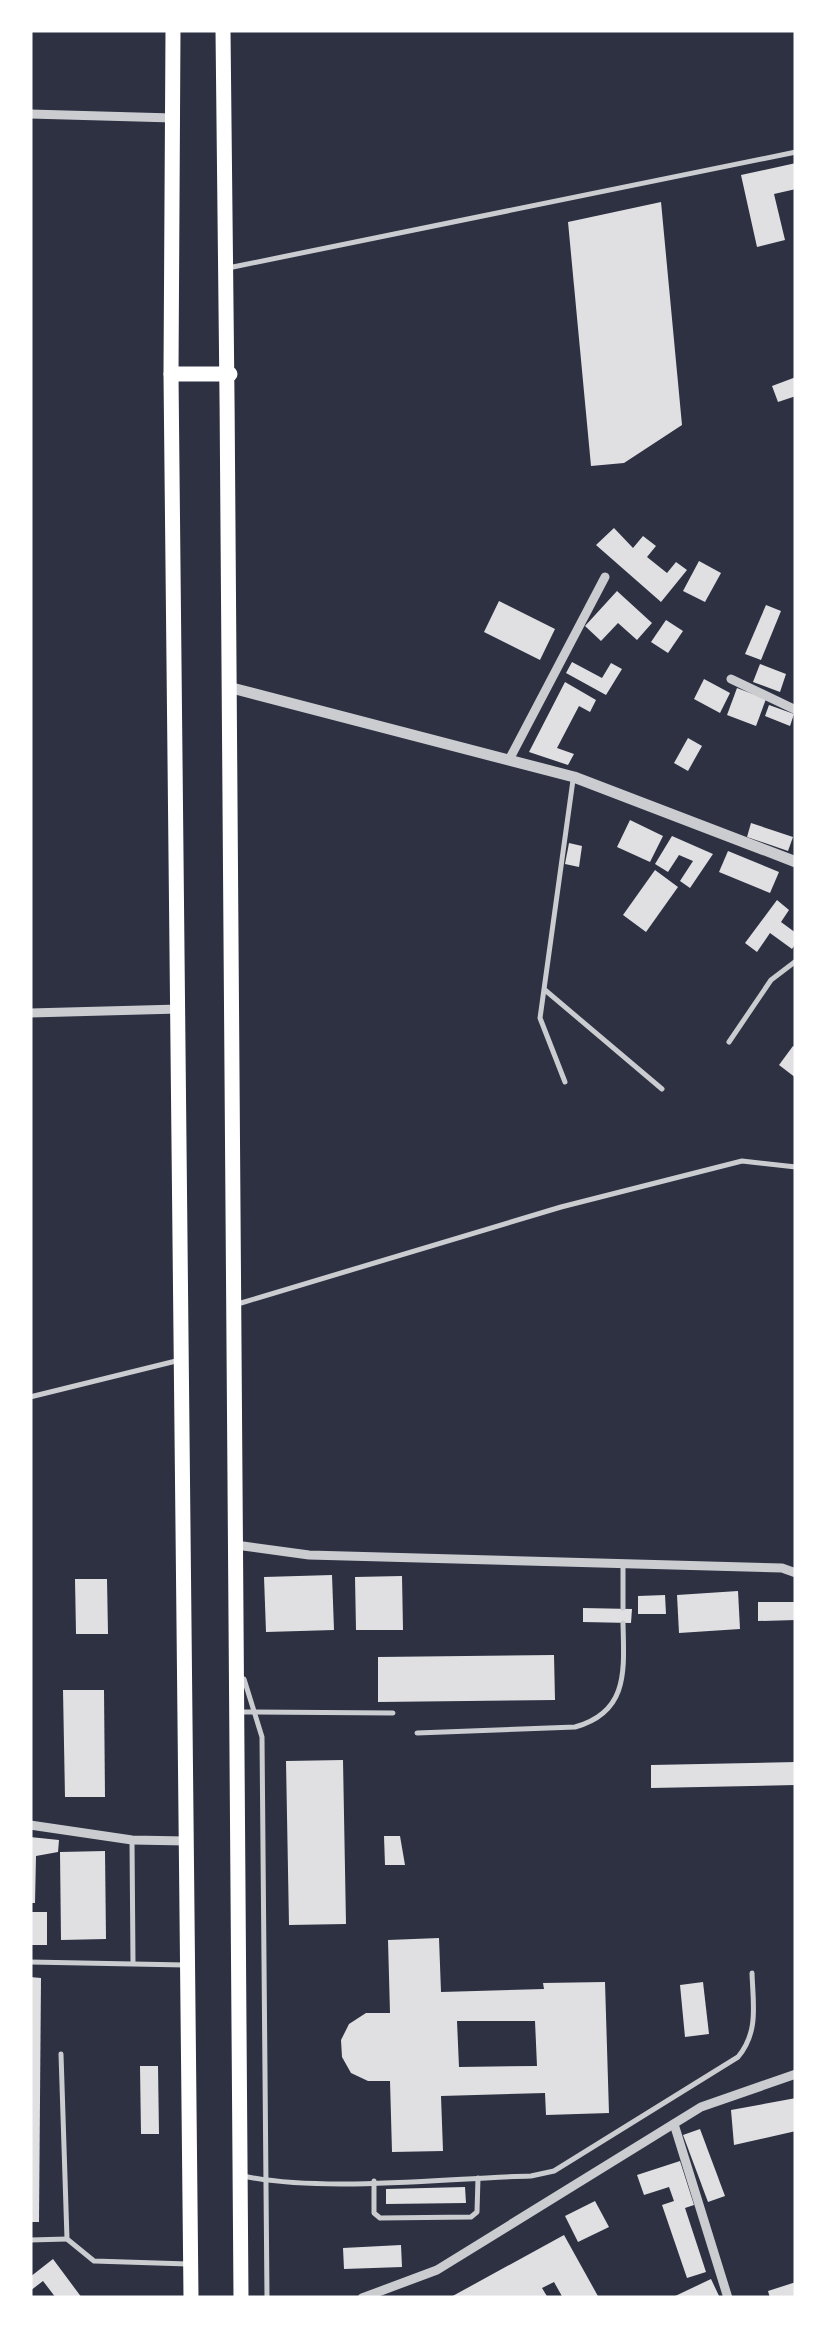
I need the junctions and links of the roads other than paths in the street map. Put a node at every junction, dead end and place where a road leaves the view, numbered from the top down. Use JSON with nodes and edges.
{"nodes":[{"id":1,"x":173,"y":30,"type":"edge"},
{"id":2,"x":223,"y":30,"type":"edge"},
{"id":3,"x":30,"y":114,"type":"edge"},
{"id":4,"x":174,"y":118,"type":"junction"},
{"id":5,"x":796,"y":152,"type":"edge"},
{"id":6,"x":226,"y":268,"type":"junction"},
{"id":7,"x":171,"y":374,"type":"junction"},
{"id":8,"x":230,"y":374,"type":"junction"},
{"id":9,"x":605,"y":576,"type":"dead end"},
{"id":10,"x":731,"y":679,"type":"dead end"},
{"id":11,"x":228,"y":686,"type":"junction"},
{"id":12,"x":796,"y":710,"type":"edge"},
{"id":13,"x":510,"y":758,"type":"junction"},
{"id":14,"x":574,"y":777,"type":"junction"},
{"id":15,"x":796,"y":862,"type":"edge"},
{"id":16,"x":796,"y":961,"type":"edge"},
{"id":17,"x":546,"y":990,"type":"junction"},
{"id":18,"x":181,"y":1009,"type":"junction"},
{"id":19,"x":30,"y":1013,"type":"edge"},
{"id":20,"x":728,"y":1042,"type":"dead end"},
{"id":21,"x":565,"y":1082,"type":"dead end"},
{"id":22,"x":662,"y":1089,"type":"dead end"},
{"id":23,"x":796,"y":1167,"type":"edge"},
{"id":24,"x":233,"y":1305,"type":"junction"},
{"id":25,"x":184,"y":1360,"type":"junction"},
{"id":26,"x":30,"y":1397,"type":"edge"},
{"id":27,"x":236,"y":1545,"type":"junction"},
{"id":28,"x":622,"y":1567,"type":"junction"},
{"id":29,"x":796,"y":1572,"type":"edge"},
{"id":30,"x":623,"y":1608,"type":"dead end"},
{"id":31,"x":623,"y":1623,"type":"dead end"},
{"id":32,"x":240,"y":1668,"type":"junction"},
{"id":33,"x":236,"y":1712,"type":"junction"},
{"id":34,"x":258,"y":1712,"type":"junction"},
{"id":35,"x":394,"y":1713,"type":"dead end"},
{"id":36,"x":416,"y":1733,"type":"dead end"},
{"id":37,"x":30,"y":1825,"type":"edge"},
{"id":38,"x":132,"y":1840,"type":"junction"},
{"id":39,"x":190,"y":1842,"type":"junction"},
{"id":40,"x":30,"y":1962,"type":"edge"},
{"id":41,"x":134,"y":1963,"type":"junction"},
{"id":42,"x":188,"y":1965,"type":"junction"},
{"id":43,"x":752,"y":1973,"type":"dead end"},
{"id":44,"x":61,"y":2054,"type":"dead end"},
{"id":45,"x":796,"y":2074,"type":"edge"},
{"id":46,"x":674,"y":2124,"type":"junction"},
{"id":47,"x":240,"y":2175,"type":"junction"},
{"id":48,"x":478,"y":2178,"type":"junction"},
{"id":49,"x":267,"y":2181,"type":"junction"},
{"id":50,"x":374,"y":2181,"type":"junction"},
{"id":51,"x":67,"y":2238,"type":"junction"},
{"id":52,"x":30,"y":2240,"type":"edge"},
{"id":53,"x":191,"y":2264,"type":"junction"},
{"id":54,"x":191,"y":2298,"type":"edge"},
{"id":55,"x":240,"y":2298,"type":"edge"},
{"id":56,"x":267,"y":2298,"type":"edge"},
{"id":57,"x":362,"y":2298,"type":"edge"},
{"id":58,"x":728,"y":2298,"type":"edge"}],
"edges":[{"from":1,"to":4,"type":"highway"},
{"from":2,"to":6,"type":"highway"},
{"from":3,"to":4,"type":"street"},
{"from":4,"to":7,"type":"highway"},
{"from":5,"to":6,"type":"lane"},
{"from":6,"to":8,"type":"highway"},
{"from":7,"to":8,"type":"highway"},
{"from":7,"to":18,"type":"highway"},
{"from":8,"to":11,"type":"highway"},
{"from":9,"to":13,"type":"street"},
{"from":10,"to":12,"type":"street"},
{"from":11,"to":13,"type":"street"},
{"from":11,"to":24,"type":"highway"},
{"from":13,"to":14,"type":"street"},
{"from":14,"to":15,"type":"street"},
{"from":14,"to":17,"type":"lane"},
{"from":16,"to":20,"type":"lane"},
{"from":17,"to":21,"type":"lane"},
{"from":17,"to":22,"type":"lane"},
{"from":18,"to":19,"type":"street"},
{"from":18,"to":25,"type":"highway"},
{"from":23,"to":24,"type":"lane"},
{"from":24,"to":27,"type":"highway"},
{"from":25,"to":26,"type":"lane"},
{"from":25,"to":39,"type":"highway"},
{"from":27,"to":28,"type":"street"},
{"from":27,"to":32,"type":"highway"},
{"from":28,"to":29,"type":"street"},
{"from":28,"to":30,"type":"lane"},
{"from":31,"to":36,"type":"lane"},
{"from":32,"to":33,"type":"highway"},
{"from":32,"to":34,"type":"lane"},
{"from":33,"to":34,"type":"lane"},
{"from":33,"to":47,"type":"highway"},
{"from":34,"to":35,"type":"lane"},
{"from":34,"to":49,"type":"lane"},
{"from":37,"to":38,"type":"street"},
{"from":38,"to":39,"type":"street"},
{"from":38,"to":41,"type":"lane"},
{"from":39,"to":42,"type":"highway"},
{"from":40,"to":41,"type":"lane"},
{"from":41,"to":42,"type":"lane"},
{"from":42,"to":53,"type":"highway"},
{"from":43,"to":48,"type":"lane"},
{"from":44,"to":51,"type":"lane"},
{"from":45,"to":46,"type":"street"},
{"from":46,"to":57,"type":"street"},
{"from":46,"to":58,"type":"street"},
{"from":47,"to":49,"type":"lane"},
{"from":47,"to":55,"type":"highway"},
{"from":48,"to":50,"type":"lane"},
{"from":48,"to":50,"type":"lane"},
{"from":49,"to":50,"type":"lane"},
{"from":49,"to":56,"type":"lane"},
{"from":51,"to":52,"type":"lane"},
{"from":51,"to":53,"type":"lane"},
{"from":53,"to":54,"type":"highway"}]}
